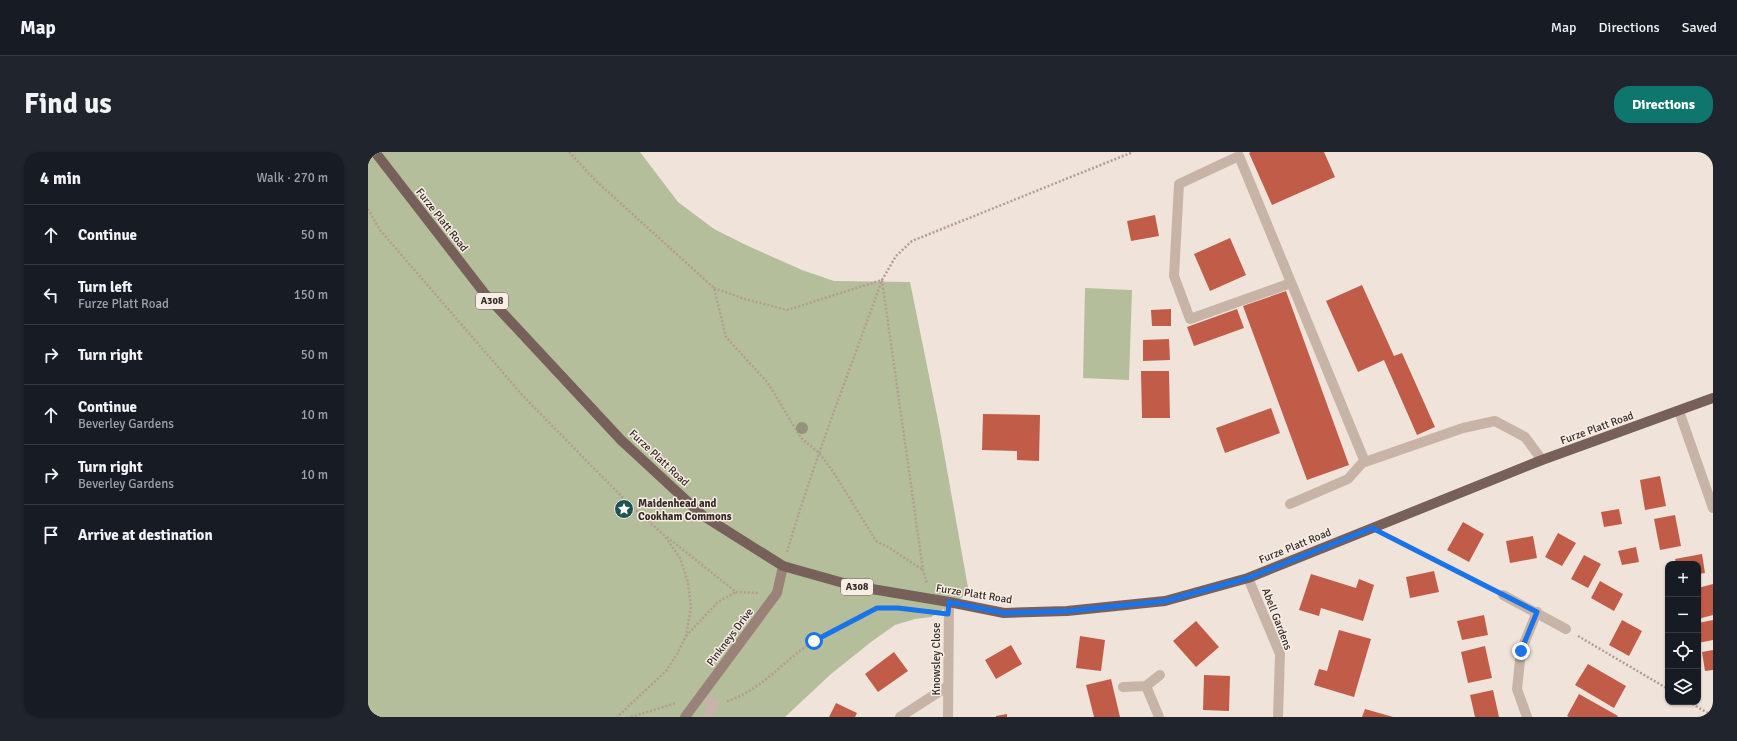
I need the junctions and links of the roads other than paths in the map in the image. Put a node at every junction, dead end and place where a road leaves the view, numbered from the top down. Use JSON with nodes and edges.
{"nodes":[{"id":1,"x":375,"y":152,"type":"edge"},
{"id":2,"x":1291,"y":283,"type":"junction"},
{"id":3,"x":1713,"y":398,"type":"edge"},
{"id":4,"x":1679,"y":411,"type":"junction"},
{"id":5,"x":1542,"y":460,"type":"junction"},
{"id":6,"x":1364,"y":461,"type":"junction"},
{"id":7,"x":1290,"y":504,"type":"dead end"},
{"id":8,"x":1713,"y":508,"type":"edge"},
{"id":9,"x":783,"y":566,"type":"junction"},
{"id":10,"x":1248,"y":578,"type":"junction"},
{"id":11,"x":1503,"y":595,"type":"road end"},
{"id":12,"x":949,"y":602,"type":"junction"},
{"id":13,"x":1537,"y":612,"type":"junction"},
{"id":14,"x":1566,"y":629,"type":"road end"},
{"id":15,"x":1160,"y":675,"type":"dead end"},
{"id":16,"x":948,"y":686,"type":"junction"},
{"id":17,"x":1146,"y":686,"type":"junction"},
{"id":18,"x":1124,"y":687,"type":"dead end"},
{"id":19,"x":700,"y":695,"type":"junction"},
{"id":20,"x":685,"y":717,"type":"edge"},
{"id":21,"x":707,"y":717,"type":"edge"},
{"id":22,"x":900,"y":717,"type":"edge"},
{"id":23,"x":948,"y":717,"type":"edge"},
{"id":24,"x":1159,"y":717,"type":"edge"},
{"id":25,"x":1278,"y":717,"type":"edge"},
{"id":26,"x":1527,"y":717,"type":"edge"}],
"edges":[{"from":1,"to":9,"type":"main road","name":"Furze Platt Road","number":"A308"},
{"from":2,"to":2,"type":"street"},
{"from":2,"to":6,"type":"street"},
{"from":3,"to":4,"type":"main road","name":"Furze Platt Road","number":"A308"},
{"from":4,"to":5,"type":"main road","name":"Furze Platt Road","number":"A308"},
{"from":4,"to":8,"type":"street"},
{"from":5,"to":6,"type":"street"},
{"from":5,"to":10,"type":"main road","name":"Furze Platt Road","number":"A308"},
{"from":6,"to":7,"type":"street"},
{"from":9,"to":12,"type":"main road","name":"Furze Platt Road","number":"A308"},
{"from":9,"to":19,"type":"street","name":"Pinkneys Drive"},
{"from":10,"to":12,"type":"main road","name":"Furze Platt Road","number":"A308"},
{"from":10,"to":25,"type":"street","name":"Abell Gardens"},
{"from":11,"to":13,"type":"street"},
{"from":12,"to":16,"type":"street","name":"Knowsley Close"},
{"from":13,"to":14,"type":"street"},
{"from":13,"to":26,"type":"street"},
{"from":15,"to":17,"type":"street"},
{"from":16,"to":22,"type":"street"},
{"from":16,"to":23,"type":"street","name":"Knowsley Close"},
{"from":17,"to":18,"type":"street"},
{"from":17,"to":24,"type":"street"},
{"from":19,"to":20,"type":"street","name":"Pinkneys Drive"},
{"from":19,"to":21,"type":"street"}]}
